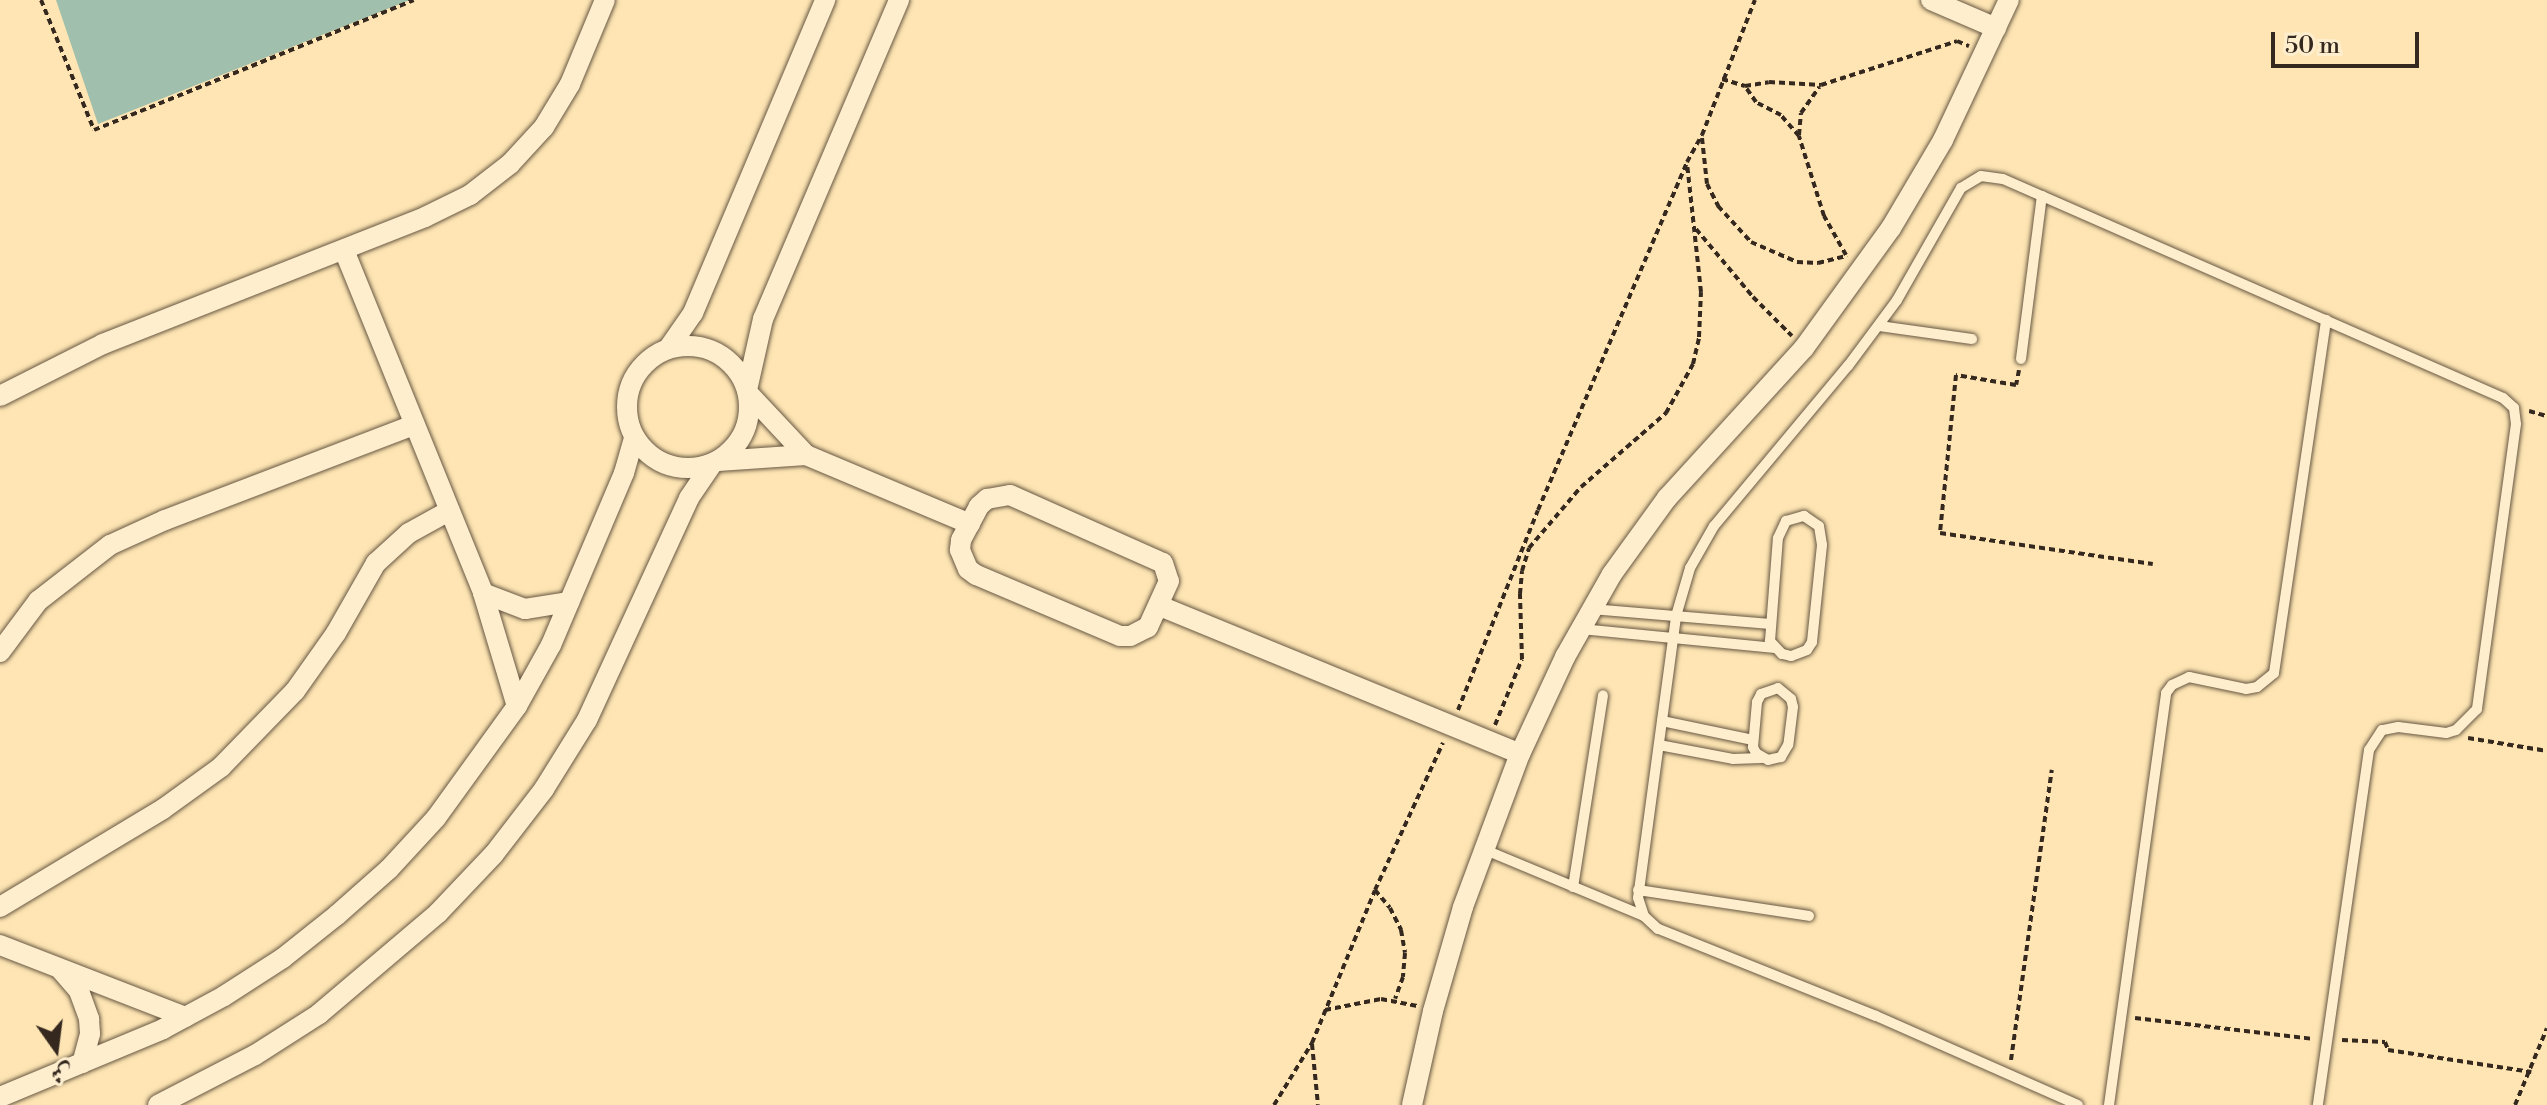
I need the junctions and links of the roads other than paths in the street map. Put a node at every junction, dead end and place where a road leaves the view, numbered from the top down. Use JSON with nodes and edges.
{"nodes":[{"id":1,"x":605,"y":0,"type":"edge"},
{"id":2,"x":825,"y":0,"type":"edge"},
{"id":3,"x":899,"y":0,"type":"edge"},
{"id":4,"x":1931,"y":0,"type":"edge"},
{"id":5,"x":2009,"y":0,"type":"edge"},
{"id":6,"x":1996,"y":28,"type":"junction"},
{"id":7,"x":2042,"y":196,"type":"junction"},
{"id":8,"x":344,"y":250,"type":"junction"},
{"id":9,"x":2326,"y":320,"type":"junction"},
{"id":10,"x":1879,"y":326,"type":"junction"},
{"id":11,"x":1972,"y":339,"type":"dead end"},
{"id":12,"x":668,"y":349,"type":"junction"},
{"id":13,"x":2021,"y":359,"type":"road end"},
{"id":14,"x":747,"y":391,"type":"junction"},
{"id":15,"x":0,"y":396,"type":"edge"},
{"id":16,"x":414,"y":425,"type":"junction"},
{"id":17,"x":634,"y":437,"type":"junction"},
{"id":18,"x":806,"y":455,"type":"junction"},
{"id":19,"x":714,"y":462,"type":"junction"},
{"id":20,"x":449,"y":511,"type":"junction"},
{"id":21,"x":970,"y":524,"type":"junction"},
{"id":22,"x":483,"y":593,"type":"junction"},
{"id":23,"x":569,"y":602,"type":"junction"},
{"id":24,"x":1160,"y":606,"type":"junction"},
{"id":25,"x":1591,"y":609,"type":"junction"},
{"id":26,"x":1676,"y":616,"type":"junction"},
{"id":27,"x":1770,"y":624,"type":"junction"},
{"id":28,"x":1581,"y":629,"type":"junction"},
{"id":29,"x":1673,"y":639,"type":"junction"},
{"id":30,"x":1775,"y":648,"type":"junction"},
{"id":31,"x":0,"y":652,"type":"edge"},
{"id":32,"x":1603,"y":695,"type":"dead end"},
{"id":33,"x":517,"y":706,"type":"junction"},
{"id":34,"x":1662,"y":721,"type":"junction"},
{"id":35,"x":1753,"y":740,"type":"junction"},
{"id":36,"x":1659,"y":745,"type":"junction"},
{"id":37,"x":1520,"y":754,"type":"junction"},
{"id":38,"x":1761,"y":758,"type":"junction"},
{"id":39,"x":1483,"y":849,"type":"junction"},
{"id":40,"x":1573,"y":887,"type":"junction"},
{"id":41,"x":1638,"y":890,"type":"junction"},
{"id":42,"x":0,"y":907,"type":"edge"},
{"id":43,"x":1644,"y":916,"type":"junction"},
{"id":44,"x":1809,"y":916,"type":"dead end"},
{"id":45,"x":0,"y":945,"type":"edge"},
{"id":46,"x":61,"y":970,"type":"junction"},
{"id":47,"x":186,"y":1017,"type":"junction"},
{"id":48,"x":82,"y":1063,"type":"junction"},
{"id":49,"x":0,"y":1097,"type":"edge"},
{"id":50,"x":158,"y":1105,"type":"edge"},
{"id":51,"x":1412,"y":1105,"type":"edge"},
{"id":52,"x":2078,"y":1105,"type":"edge"},
{"id":53,"x":2109,"y":1105,"type":"edge"},
{"id":54,"x":2318,"y":1105,"type":"edge"}],
"edges":[{"from":1,"to":8,"type":"street"},
{"from":2,"to":12,"type":"street"},
{"from":3,"to":14,"type":"street"},
{"from":4,"to":6,"type":"street"},
{"from":5,"to":6,"type":"street"},
{"from":6,"to":25,"type":"street"},
{"from":7,"to":9,"type":"lane"},
{"from":7,"to":10,"type":"lane"},
{"from":7,"to":13,"type":"lane"},
{"from":8,"to":15,"type":"street"},
{"from":8,"to":16,"type":"street"},
{"from":9,"to":53,"type":"lane"},
{"from":9,"to":54,"type":"lane"},
{"from":10,"to":11,"type":"lane"},
{"from":10,"to":26,"type":"lane"},
{"from":12,"to":14,"type":"street"},
{"from":12,"to":17,"type":"street"},
{"from":14,"to":18,"type":"street"},
{"from":14,"to":19,"type":"street"},
{"from":16,"to":20,"type":"street"},
{"from":16,"to":31,"type":"street"},
{"from":17,"to":19,"type":"street"},
{"from":17,"to":23,"type":"street"},
{"from":18,"to":19,"type":"street"},
{"from":18,"to":21,"type":"street"},
{"from":19,"to":50,"type":"street"},
{"from":20,"to":22,"type":"street"},
{"from":20,"to":42,"type":"street"},
{"from":21,"to":24,"type":"street"},
{"from":21,"to":24,"type":"street"},
{"from":22,"to":23,"type":"street"},
{"from":22,"to":33,"type":"street"},
{"from":23,"to":33,"type":"street"},
{"from":24,"to":37,"type":"street"},
{"from":25,"to":26,"type":"lane"},
{"from":25,"to":28,"type":"street"},
{"from":26,"to":27,"type":"lane"},
{"from":26,"to":29,"type":"lane"},
{"from":27,"to":30,"type":"lane"},
{"from":27,"to":30,"type":"lane"},
{"from":28,"to":29,"type":"lane"},
{"from":28,"to":37,"type":"street"},
{"from":29,"to":30,"type":"lane"},
{"from":29,"to":34,"type":"lane"},
{"from":32,"to":40,"type":"lane"},
{"from":33,"to":47,"type":"street"},
{"from":34,"to":35,"type":"lane"},
{"from":34,"to":36,"type":"lane"},
{"from":35,"to":38,"type":"lane"},
{"from":35,"to":38,"type":"lane"},
{"from":36,"to":38,"type":"lane"},
{"from":36,"to":41,"type":"lane"},
{"from":37,"to":39,"type":"street"},
{"from":39,"to":40,"type":"lane"},
{"from":39,"to":51,"type":"street"},
{"from":40,"to":43,"type":"lane"},
{"from":41,"to":43,"type":"lane"},
{"from":41,"to":44,"type":"lane"},
{"from":43,"to":52,"type":"lane"},
{"from":45,"to":46,"type":"street"},
{"from":46,"to":47,"type":"street"},
{"from":46,"to":48,"type":"street"},
{"from":47,"to":48,"type":"street"},
{"from":48,"to":49,"type":"street"}]}
